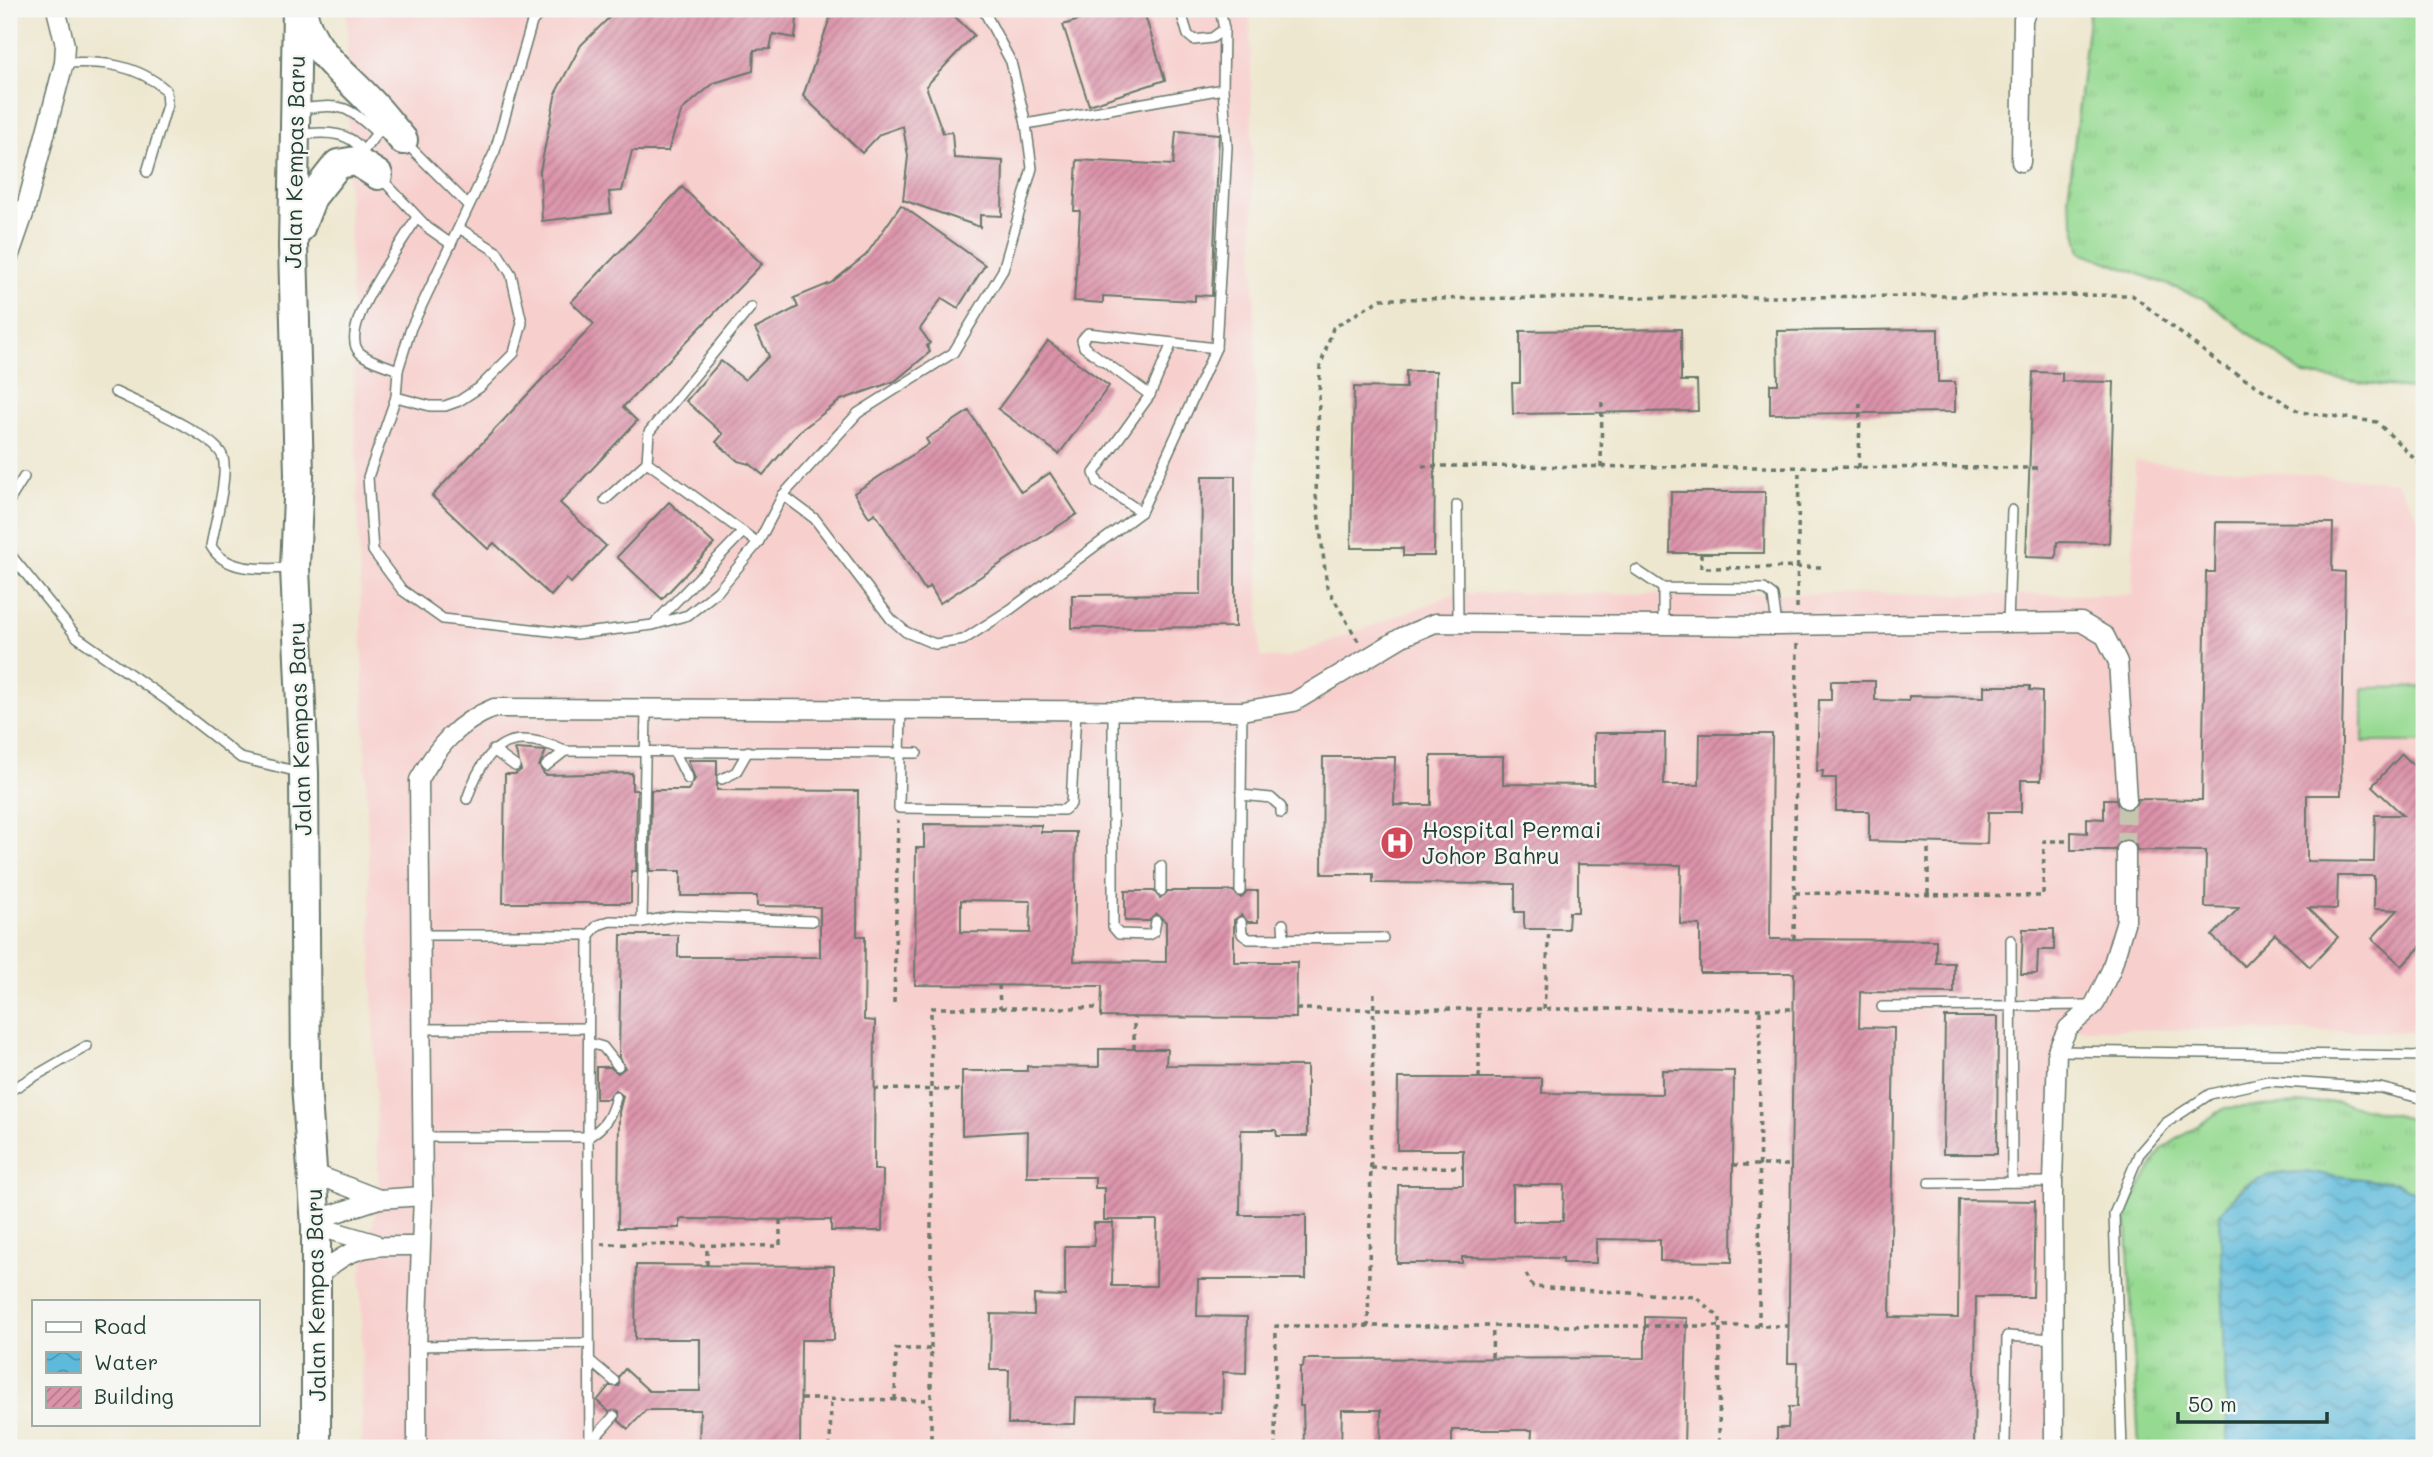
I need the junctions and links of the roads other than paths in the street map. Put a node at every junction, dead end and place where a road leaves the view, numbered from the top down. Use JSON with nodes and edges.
{"nodes":[{"id":1,"x":56,"y":9,"type":"edge"},
{"id":2,"x":300,"y":9,"type":"edge"},
{"id":3,"x":543,"y":9,"type":"edge"},
{"id":4,"x":983,"y":9,"type":"edge"},
{"id":5,"x":1180,"y":9,"type":"edge"},
{"id":6,"x":1220,"y":9,"type":"edge"},
{"id":7,"x":2028,"y":9,"type":"edge"},
{"id":8,"x":1224,"y":29,"type":"junction"},
{"id":9,"x":64,"y":63,"type":"junction"},
{"id":10,"x":1223,"y":89,"type":"junction"},
{"id":11,"x":297,"y":122,"type":"junction"},
{"id":12,"x":1027,"y":124,"type":"junction"},
{"id":13,"x":390,"y":136,"type":"junction"},
{"id":14,"x":364,"y":150,"type":"junction"},
{"id":15,"x":2021,"y":162,"type":"dead end"},
{"id":16,"x":148,"y":173,"type":"dead end"},
{"id":17,"x":378,"y":175,"type":"junction"},
{"id":18,"x":468,"y":205,"type":"junction"},
{"id":19,"x":17,"y":207,"type":"edge"},
{"id":20,"x":418,"y":217,"type":"junction"},
{"id":21,"x":459,"y":228,"type":"junction"},
{"id":22,"x":452,"y":244,"type":"junction"},
{"id":23,"x":293,"y":246,"type":"junction"},
{"id":24,"x":9,"y":257,"type":"edge"},
{"id":25,"x":751,"y":307,"type":"dead end"},
{"id":26,"x":1172,"y":344,"type":"junction"},
{"id":27,"x":1216,"y":348,"type":"junction"},
{"id":28,"x":398,"y":370,"type":"junction"},
{"id":29,"x":115,"y":392,"type":"dead end"},
{"id":30,"x":1150,"y":395,"type":"junction"},
{"id":31,"x":396,"y":397,"type":"junction"},
{"id":32,"x":648,"y":462,"type":"junction"},
{"id":33,"x":24,"y":477,"type":"dead end"},
{"id":34,"x":783,"y":495,"type":"junction"},
{"id":35,"x":605,"y":499,"type":"dead end"},
{"id":36,"x":9,"y":501,"type":"edge"},
{"id":37,"x":1457,"y":505,"type":"dead end"},
{"id":38,"x":2012,"y":510,"type":"dead end"},
{"id":39,"x":1140,"y":512,"type":"junction"},
{"id":40,"x":743,"y":532,"type":"junction"},
{"id":41,"x":758,"y":543,"type":"junction"},
{"id":42,"x":9,"y":553,"type":"edge"},
{"id":43,"x":295,"y":568,"type":"junction"},
{"id":44,"x":1636,"y":570,"type":"dead end"},
{"id":45,"x":1663,"y":588,"type":"junction"},
{"id":46,"x":1458,"y":622,"type":"junction"},
{"id":47,"x":2008,"y":624,"type":"junction"},
{"id":48,"x":653,"y":625,"type":"junction"},
{"id":49,"x":1663,"y":625,"type":"junction"},
{"id":50,"x":1777,"y":626,"type":"junction"},
{"id":51,"x":901,"y":708,"type":"junction"},
{"id":52,"x":1113,"y":709,"type":"junction"},
{"id":53,"x":646,"y":710,"type":"junction"},
{"id":54,"x":1076,"y":710,"type":"junction"},
{"id":55,"x":1242,"y":711,"type":"junction"},
{"id":56,"x":493,"y":750,"type":"junction"},
{"id":57,"x":565,"y":751,"type":"junction"},
{"id":58,"x":748,"y":751,"type":"junction"},
{"id":59,"x":646,"y":752,"type":"junction"},
{"id":60,"x":675,"y":753,"type":"junction"},
{"id":61,"x":901,"y":753,"type":"junction"},
{"id":62,"x":917,"y":753,"type":"dead end"},
{"id":63,"x":1061,"y":753,"type":"dead end"},
{"id":64,"x":1073,"y":753,"type":"junction"},
{"id":65,"x":515,"y":765,"type":"dead end"},
{"id":66,"x":546,"y":766,"type":"dead end"},
{"id":67,"x":304,"y":773,"type":"junction"},
{"id":68,"x":688,"y":779,"type":"dead end"},
{"id":69,"x":722,"y":779,"type":"dead end"},
{"id":70,"x":1241,"y":795,"type":"junction"},
{"id":71,"x":467,"y":799,"type":"dead end"},
{"id":72,"x":2127,"y":799,"type":"tunnel mouth"},
{"id":73,"x":1281,"y":813,"type":"dead end"},
{"id":74,"x":2126,"y":850,"type":"tunnel mouth"},
{"id":75,"x":1161,"y":866,"type":"dead end"},
{"id":76,"x":1161,"y":891,"type":"dead end"},
{"id":77,"x":1240,"y":891,"type":"dead end"},
{"id":78,"x":812,"y":921,"type":"dead end"},
{"id":79,"x":1156,"y":921,"type":"dead end"},
{"id":80,"x":642,"y":922,"type":"junction"},
{"id":81,"x":1241,"y":922,"type":"dead end"},
{"id":82,"x":1283,"y":925,"type":"dead end"},
{"id":83,"x":421,"y":935,"type":"junction"},
{"id":84,"x":589,"y":935,"type":"junction"},
{"id":85,"x":1383,"y":938,"type":"dead end"},
{"id":86,"x":1284,"y":939,"type":"junction"},
{"id":87,"x":2011,"y":940,"type":"dead end"},
{"id":88,"x":2094,"y":1005,"type":"junction"},
{"id":89,"x":2011,"y":1006,"type":"junction"},
{"id":90,"x":1882,"y":1007,"type":"dead end"},
{"id":91,"x":422,"y":1028,"type":"junction"},
{"id":92,"x":588,"y":1028,"type":"junction"},
{"id":93,"x":589,"y":1043,"type":"junction"},
{"id":94,"x":87,"y":1046,"type":"dead end"},
{"id":95,"x":2057,"y":1051,"type":"junction"},
{"id":96,"x":2424,"y":1056,"type":"edge"},
{"id":97,"x":618,"y":1066,"type":"dead end"},
{"id":98,"x":9,"y":1091,"type":"edge"},
{"id":99,"x":616,"y":1097,"type":"dead end"},
{"id":100,"x":2424,"y":1099,"type":"edge"},
{"id":101,"x":422,"y":1137,"type":"junction"},
{"id":102,"x":588,"y":1137,"type":"junction"},
{"id":103,"x":315,"y":1174,"type":"junction"},
{"id":104,"x":2011,"y":1182,"type":"junction"},
{"id":105,"x":2053,"y":1182,"type":"junction"},
{"id":106,"x":1928,"y":1183,"type":"dead end"},
{"id":107,"x":423,"y":1196,"type":"junction"},
{"id":108,"x":379,"y":1199,"type":"junction"},
{"id":109,"x":316,"y":1221,"type":"junction"},
{"id":110,"x":377,"y":1244,"type":"junction"},
{"id":111,"x":420,"y":1246,"type":"junction"},
{"id":112,"x":316,"y":1279,"type":"junction"},
{"id":113,"x":2054,"y":1339,"type":"junction"},
{"id":114,"x":589,"y":1343,"type":"junction"},
{"id":115,"x":417,"y":1346,"type":"junction"},
{"id":116,"x":589,"y":1360,"type":"junction"},
{"id":117,"x":614,"y":1381,"type":"dead end"},
{"id":118,"x":614,"y":1416,"type":"dead end"},
{"id":119,"x":2005,"y":1443,"type":"dead end"},
{"id":120,"x":590,"y":1445,"type":"edge"},
{"id":121,"x":316,"y":1448,"type":"edge"},
{"id":122,"x":417,"y":1448,"type":"edge"},
{"id":123,"x":2054,"y":1448,"type":"edge"},
{"id":124,"x":2122,"y":1448,"type":"edge"}],
"edges":[{"from":1,"to":9,"type":"street"},
{"from":2,"to":11,"type":"main road","name":"Jalan Kempas Baru"},
{"from":2,"to":13,"type":"main road"},
{"from":3,"to":18,"type":"lane"},
{"from":4,"to":12,"type":"lane"},
{"from":5,"to":8,"type":"lane"},
{"from":6,"to":8,"type":"lane"},
{"from":7,"to":15,"type":"street"},
{"from":8,"to":10,"type":"lane"},
{"from":9,"to":16,"type":"lane"},
{"from":9,"to":19,"type":"street"},
{"from":10,"to":12,"type":"lane"},
{"from":10,"to":27,"type":"lane"},
{"from":11,"to":13,"type":"lane"},
{"from":11,"to":14,"type":"lane"},
{"from":11,"to":23,"type":"main road","name":"Jalan Kempas Baru"},
{"from":12,"to":34,"type":"lane"},
{"from":13,"to":14,"type":"lane"},
{"from":13,"to":18,"type":"lane"},
{"from":14,"to":17,"type":"lane"},
{"from":17,"to":20,"type":"lane"},
{"from":17,"to":23,"type":"main road"},
{"from":18,"to":21,"type":"lane"},
{"from":19,"to":24,"type":"street"},
{"from":20,"to":22,"type":"lane"},
{"from":20,"to":28,"type":"lane"},
{"from":21,"to":22,"type":"lane"},
{"from":21,"to":31,"type":"lane"},
{"from":22,"to":28,"type":"lane"},
{"from":23,"to":43,"type":"main road","name":"Jalan Kempas Baru"},
{"from":25,"to":32,"type":"lane"},
{"from":26,"to":27,"type":"lane"},
{"from":26,"to":30,"type":"lane"},
{"from":26,"to":30,"type":"lane"},
{"from":27,"to":39,"type":"lane"},
{"from":28,"to":31,"type":"lane"},
{"from":29,"to":43,"type":"lane"},
{"from":30,"to":39,"type":"lane"},
{"from":31,"to":48,"type":"lane"},
{"from":32,"to":35,"type":"lane"},
{"from":32,"to":40,"type":"lane"},
{"from":33,"to":36,"type":"lane"},
{"from":34,"to":39,"type":"lane"},
{"from":34,"to":41,"type":"lane"},
{"from":37,"to":46,"type":"lane"},
{"from":38,"to":47,"type":"lane"},
{"from":40,"to":41,"type":"lane"},
{"from":40,"to":48,"type":"lane"},
{"from":41,"to":48,"type":"lane"},
{"from":42,"to":67,"type":"lane"},
{"from":43,"to":67,"type":"main road","name":"Jalan Kempas Baru"},
{"from":44,"to":45,"type":"lane"},
{"from":45,"to":49,"type":"lane"},
{"from":45,"to":50,"type":"lane"},
{"from":46,"to":49,"type":"street"},
{"from":46,"to":55,"type":"street"},
{"from":47,"to":50,"type":"street"},
{"from":47,"to":72,"type":"street"},
{"from":49,"to":50,"type":"street"},
{"from":51,"to":53,"type":"street"},
{"from":51,"to":54,"type":"street"},
{"from":51,"to":61,"type":"lane"},
{"from":52,"to":54,"type":"street"},
{"from":52,"to":55,"type":"street"},
{"from":52,"to":79,"type":"lane"},
{"from":53,"to":59,"type":"lane"},
{"from":53,"to":83,"type":"street"},
{"from":54,"to":64,"type":"lane"},
{"from":55,"to":70,"type":"lane"},
{"from":56,"to":57,"type":"lane"},
{"from":56,"to":65,"type":"lane"},
{"from":56,"to":71,"type":"lane"},
{"from":57,"to":59,"type":"lane"},
{"from":57,"to":66,"type":"lane"},
{"from":58,"to":60,"type":"lane"},
{"from":58,"to":61,"type":"lane"},
{"from":58,"to":69,"type":"lane"},
{"from":59,"to":60,"type":"lane"},
{"from":59,"to":80,"type":"lane"},
{"from":60,"to":68,"type":"lane"},
{"from":61,"to":62,"type":"lane"},
{"from":61,"to":64,"type":"lane"},
{"from":63,"to":64,"type":"lane"},
{"from":67,"to":103,"type":"main road","name":"Jalan Kempas Baru"},
{"from":70,"to":73,"type":"lane"},
{"from":70,"to":77,"type":"lane"},
{"from":74,"to":88,"type":"street"},
{"from":75,"to":76,"type":"lane"},
{"from":78,"to":80,"type":"lane"},
{"from":80,"to":84,"type":"lane"},
{"from":81,"to":86,"type":"lane"},
{"from":82,"to":86,"type":"lane"},
{"from":83,"to":84,"type":"lane"},
{"from":83,"to":91,"type":"street"},
{"from":84,"to":92,"type":"lane"},
{"from":85,"to":86,"type":"lane"},
{"from":87,"to":89,"type":"lane"},
{"from":88,"to":89,"type":"lane"},
{"from":88,"to":95,"type":"street"},
{"from":89,"to":90,"type":"lane"},
{"from":89,"to":104,"type":"lane"},
{"from":91,"to":92,"type":"lane"},
{"from":91,"to":101,"type":"street"},
{"from":92,"to":93,"type":"lane"},
{"from":93,"to":97,"type":"lane"},
{"from":93,"to":102,"type":"lane"},
{"from":94,"to":98,"type":"lane"},
{"from":95,"to":96,"type":"lane"},
{"from":95,"to":105,"type":"street"},
{"from":99,"to":102,"type":"lane"},
{"from":100,"to":124,"type":"lane"},
{"from":101,"to":102,"type":"lane"},
{"from":101,"to":107,"type":"street"},
{"from":102,"to":114,"type":"lane"},
{"from":103,"to":108,"type":"street"},
{"from":103,"to":109,"type":"main road","name":"Jalan Kempas Baru"},
{"from":104,"to":105,"type":"lane"},
{"from":104,"to":106,"type":"lane"},
{"from":105,"to":113,"type":"street"},
{"from":107,"to":108,"type":"street"},
{"from":107,"to":111,"type":"street"},
{"from":108,"to":109,"type":"street"},
{"from":109,"to":110,"type":"street"},
{"from":109,"to":112,"type":"main road","name":"Jalan Kempas Baru"},
{"from":110,"to":111,"type":"street"},
{"from":110,"to":112,"type":"street"},
{"from":111,"to":115,"type":"street"},
{"from":112,"to":121,"type":"main road","name":"Jalan Kempas Baru"},
{"from":113,"to":119,"type":"lane"},
{"from":113,"to":123,"type":"street"},
{"from":114,"to":115,"type":"lane"},
{"from":114,"to":116,"type":"lane"},
{"from":115,"to":122,"type":"street"},
{"from":116,"to":117,"type":"lane"},
{"from":116,"to":120,"type":"lane"},
{"from":118,"to":120,"type":"lane"}]}
